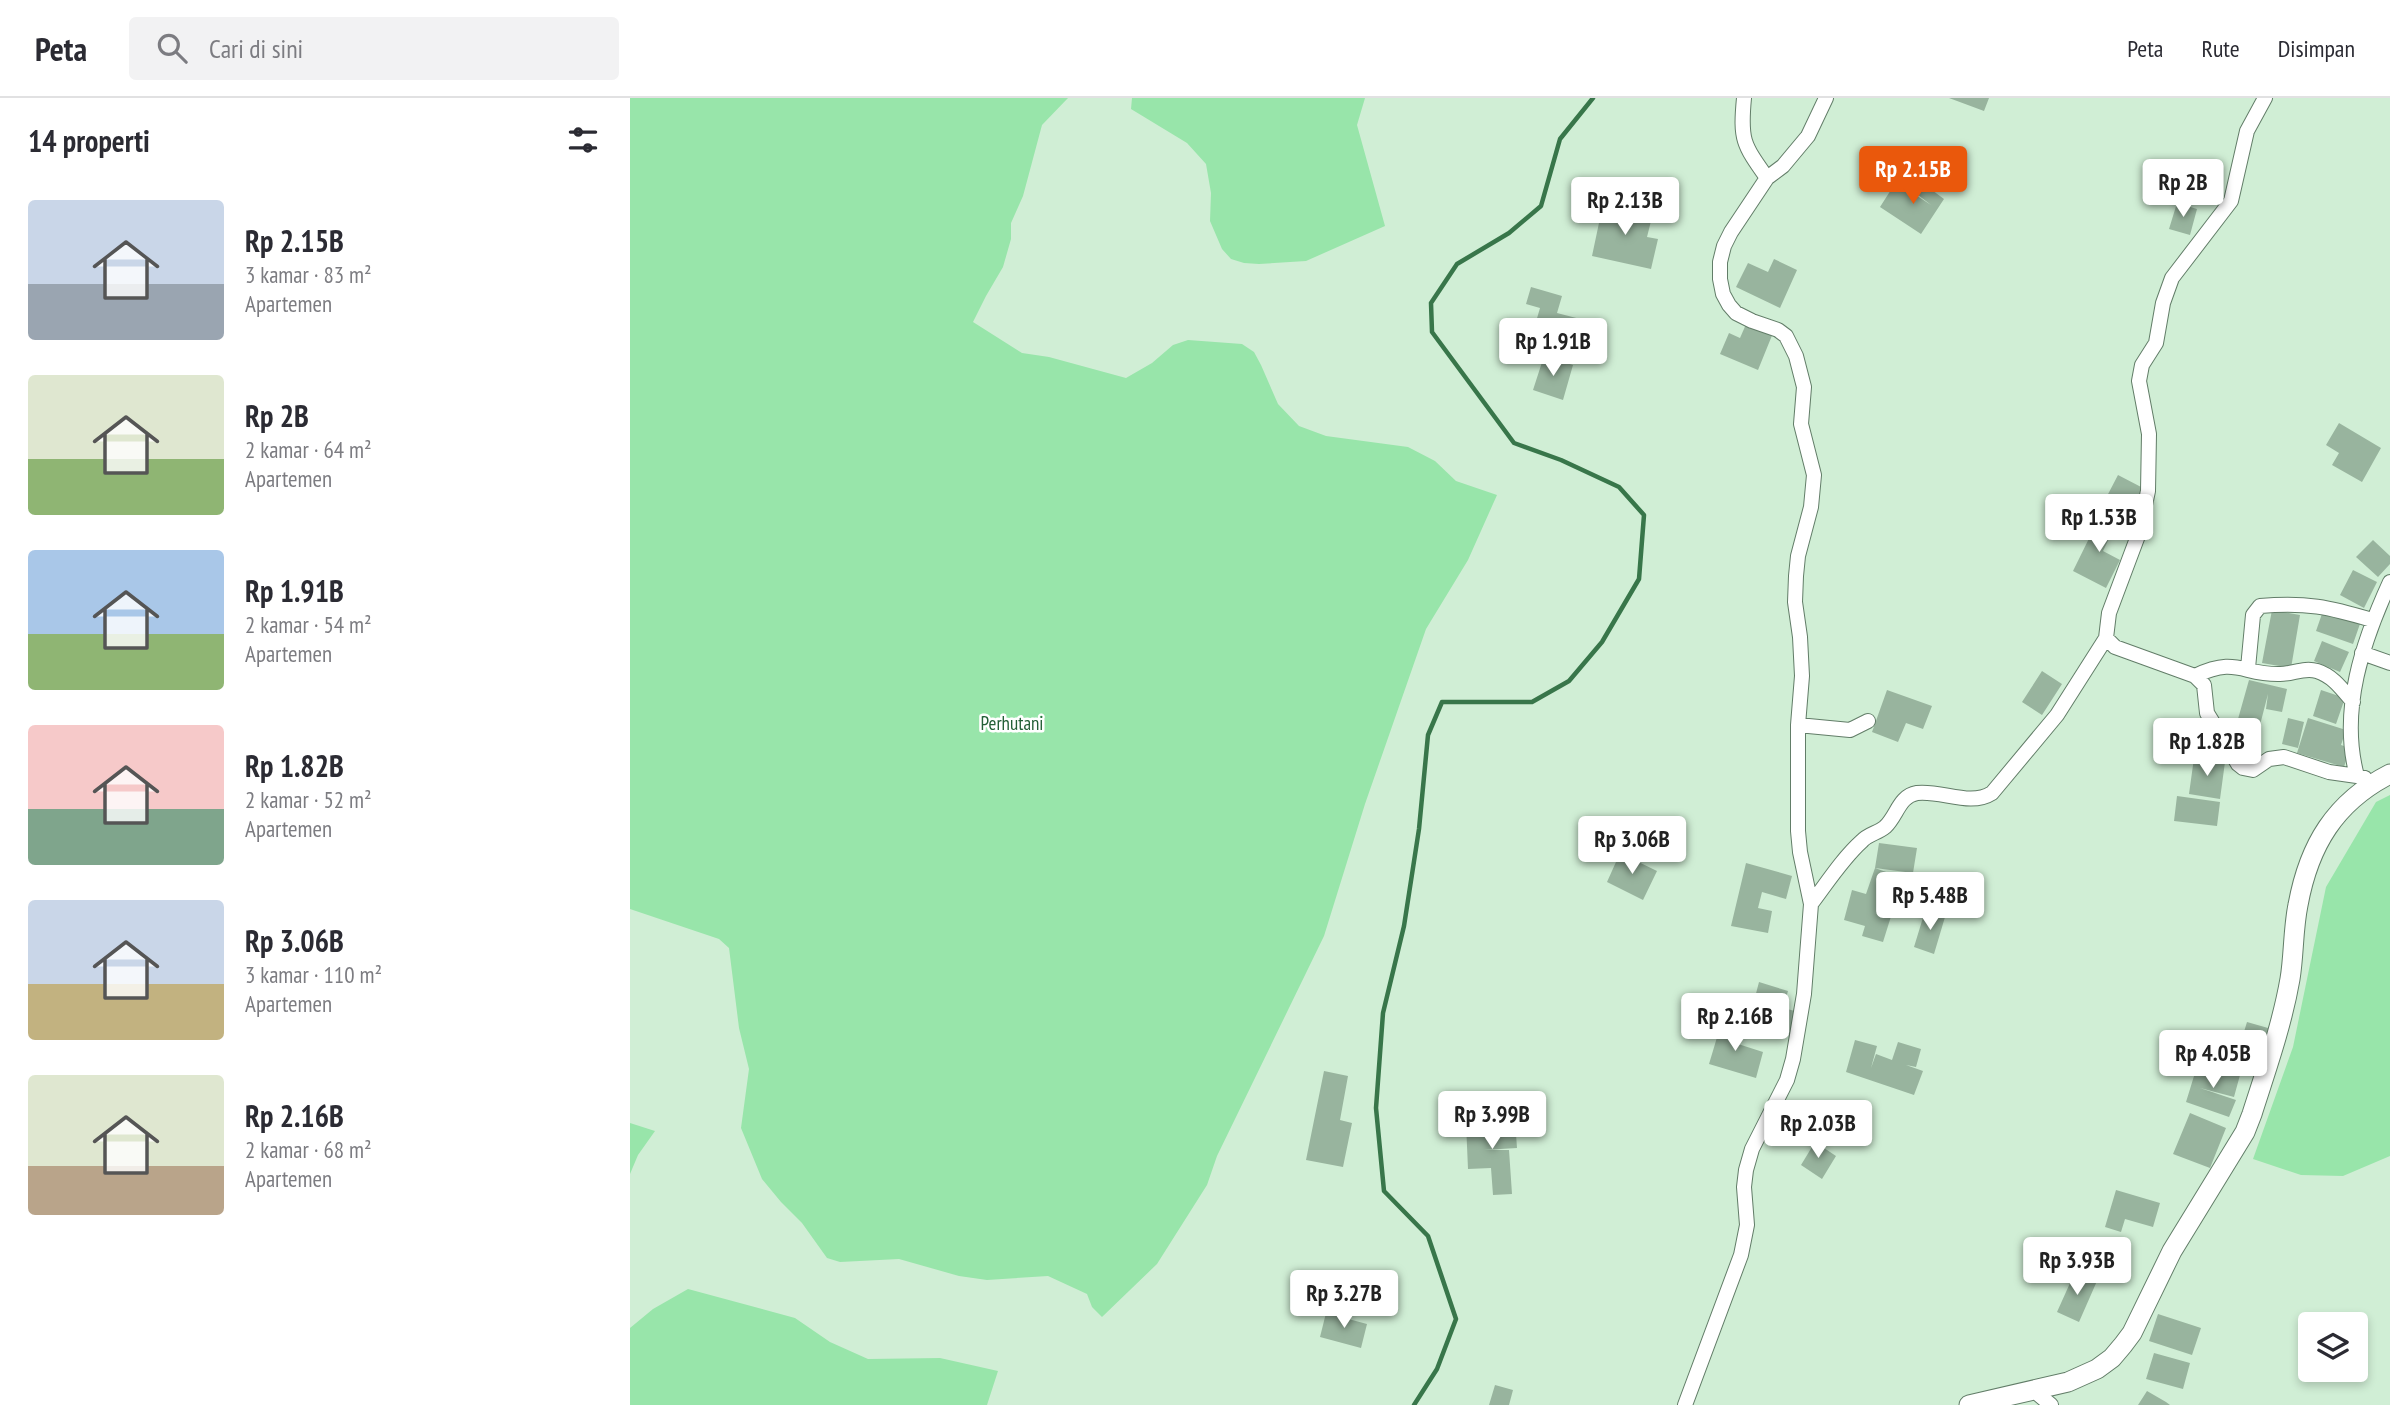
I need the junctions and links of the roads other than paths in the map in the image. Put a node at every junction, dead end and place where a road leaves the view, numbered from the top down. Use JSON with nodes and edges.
{"nodes":[{"id":1,"x":1744,"y":98,"type":"edge"},
{"id":2,"x":1826,"y":98,"type":"edge"},
{"id":3,"x":2265,"y":98,"type":"edge"},
{"id":4,"x":1767,"y":178,"type":"junction"},
{"id":5,"x":2390,"y":582,"type":"edge"},
{"id":6,"x":2372,"y":620,"type":"junction"},
{"id":7,"x":2106,"y":638,"type":"junction"},
{"id":8,"x":2362,"y":653,"type":"junction"},
{"id":9,"x":2390,"y":663,"type":"edge"},
{"id":10,"x":2248,"y":668,"type":"junction"},
{"id":11,"x":2196,"y":676,"type":"junction"},
{"id":12,"x":2353,"y":702,"type":"junction"},
{"id":13,"x":1868,"y":721,"type":"dead end"},
{"id":14,"x":1798,"y":725,"type":"junction"},
{"id":15,"x":2357,"y":776,"type":"junction"},
{"id":16,"x":2383,"y":778,"type":"edge"},
{"id":17,"x":1811,"y":904,"type":"junction"},
{"id":18,"x":2033,"y":1390,"type":"junction"},
{"id":19,"x":1685,"y":1405,"type":"edge"},
{"id":20,"x":1969,"y":1405,"type":"edge"},
{"id":21,"x":2051,"y":1405,"type":"edge"}],
"edges":[{"from":1,"to":4,"type":"street"},
{"from":2,"to":4,"type":"street"},
{"from":3,"to":7,"type":"street"},
{"from":4,"to":14,"type":"street"},
{"from":5,"to":6,"type":"street"},
{"from":6,"to":8,"type":"street"},
{"from":6,"to":10,"type":"street"},
{"from":7,"to":11,"type":"street"},
{"from":7,"to":17,"type":"street"},
{"from":8,"to":9,"type":"street"},
{"from":8,"to":12,"type":"street"},
{"from":10,"to":11,"type":"street"},
{"from":10,"to":12,"type":"street"},
{"from":11,"to":15,"type":"street"},
{"from":12,"to":15,"type":"street"},
{"from":13,"to":14,"type":"street"},
{"from":14,"to":17,"type":"street"},
{"from":15,"to":16,"type":"street"},
{"from":16,"to":18,"type":"street"},
{"from":17,"to":19,"type":"street"},
{"from":18,"to":20,"type":"street"},
{"from":18,"to":21,"type":"street"}]}
